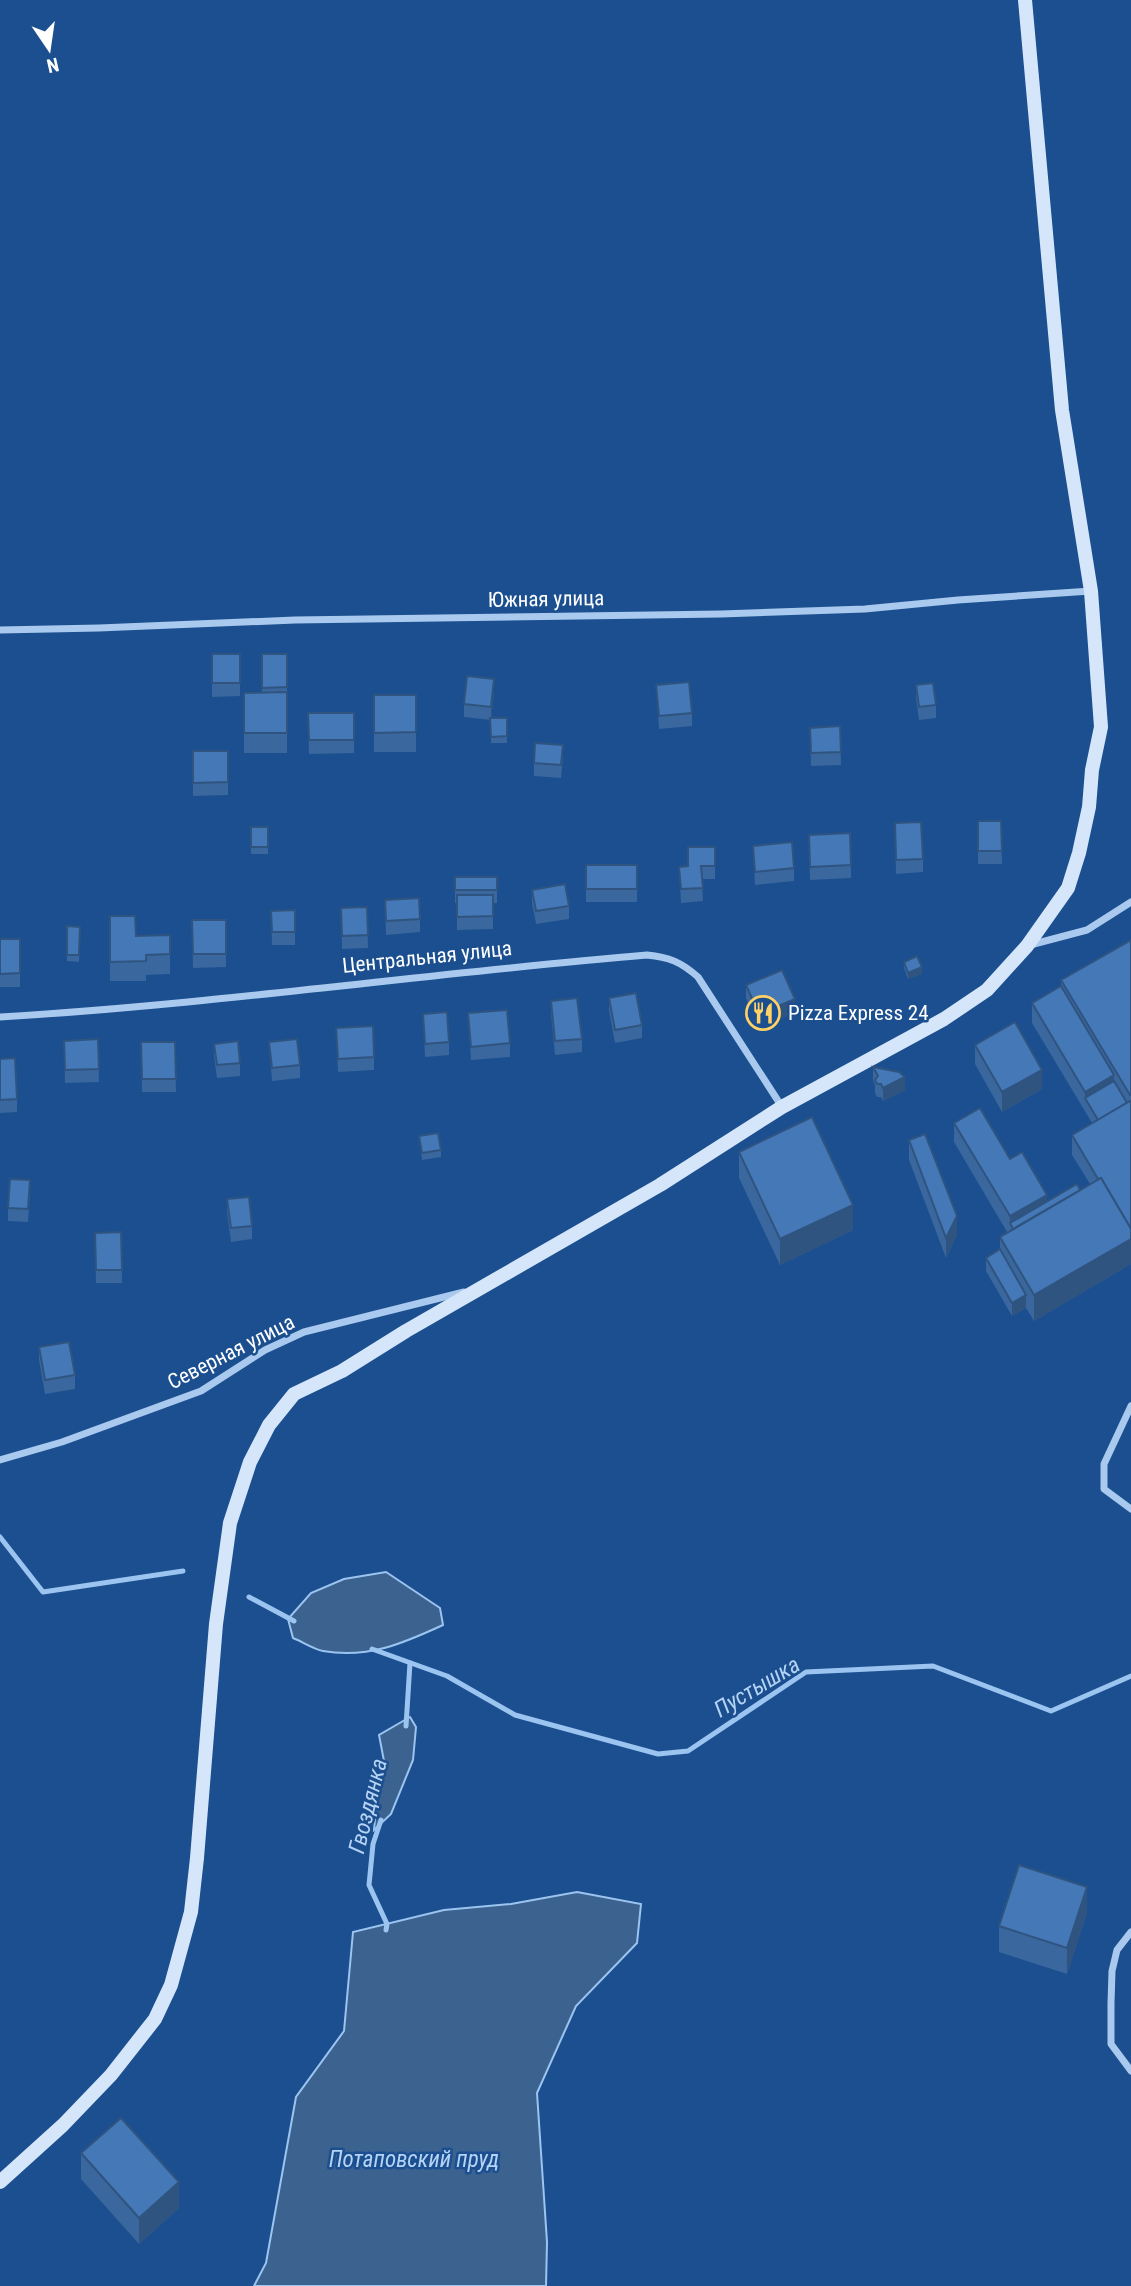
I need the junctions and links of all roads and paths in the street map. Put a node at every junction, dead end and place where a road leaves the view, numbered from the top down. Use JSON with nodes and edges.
{"nodes":[{"id":1,"x":1025,"y":0,"type":"edge"},
{"id":2,"x":1091,"y":591,"type":"junction"},
{"id":3,"x":0,"y":630,"type":"edge"},
{"id":4,"x":1131,"y":902,"type":"edge"},
{"id":5,"x":1027,"y":946,"type":"junction"},
{"id":6,"x":0,"y":1017,"type":"edge"},
{"id":7,"x":782,"y":1107,"type":"junction"},
{"id":8,"x":482,"y":1288,"type":"junction"},
{"id":9,"x":1131,"y":1406,"type":"edge"},
{"id":10,"x":0,"y":1460,"type":"edge"},
{"id":11,"x":1131,"y":1509,"type":"edge"},
{"id":12,"x":1131,"y":1932,"type":"edge"},
{"id":13,"x":1131,"y":2071,"type":"edge"},
{"id":14,"x":0,"y":2182,"type":"edge"}],
"edges":[{"from":1,"to":2,"type":"main road"},
{"from":2,"to":3,"type":"street","name":"Южная улица"},
{"from":2,"to":5,"type":"main road"},
{"from":4,"to":5,"type":"street"},
{"from":5,"to":7,"type":"main road"},
{"from":6,"to":7,"type":"street","name":"Центральная улица"},
{"from":7,"to":8,"type":"main road"},
{"from":8,"to":10,"type":"street","name":"Северная улица"},
{"from":8,"to":14,"type":"main road"},
{"from":9,"to":11,"type":"street"},
{"from":12,"to":13,"type":"street"}]}
